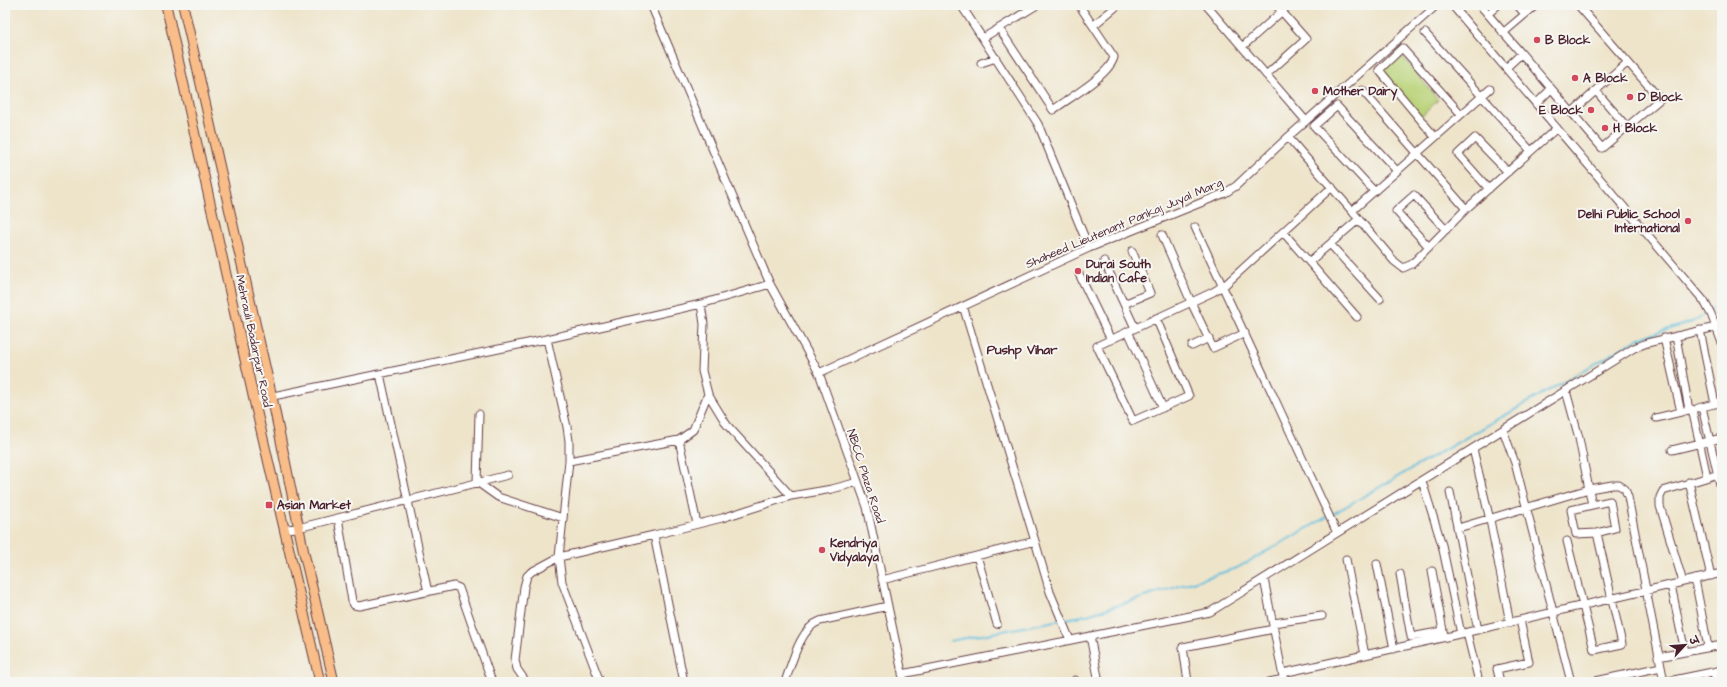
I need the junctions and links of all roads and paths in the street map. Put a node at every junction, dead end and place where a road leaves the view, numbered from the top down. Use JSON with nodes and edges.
{"nodes":[{"id":1,"x":166,"y":5,"type":"edge"},
{"id":2,"x":183,"y":5,"type":"edge"},
{"id":3,"x":651,"y":5,"type":"edge"},
{"id":4,"x":961,"y":5,"type":"edge"},
{"id":5,"x":1079,"y":5,"type":"edge"},
{"id":6,"x":1118,"y":5,"type":"edge"},
{"id":7,"x":1206,"y":5,"type":"edge"},
{"id":8,"x":1276,"y":5,"type":"edge"},
{"id":9,"x":1289,"y":5,"type":"edge"},
{"id":10,"x":1437,"y":5,"type":"edge"},
{"id":11,"x":1452,"y":5,"type":"edge"},
{"id":12,"x":1480,"y":5,"type":"edge"},
{"id":13,"x":1498,"y":5,"type":"edge"},
{"id":14,"x":1517,"y":5,"type":"edge"},
{"id":15,"x":1536,"y":5,"type":"edge"},
{"id":16,"x":1578,"y":5,"type":"edge"},
{"id":17,"x":1032,"y":6,"type":"edge"},
{"id":18,"x":1282,"y":11,"type":"junction"},
{"id":19,"x":1488,"y":14,"type":"junction"},
{"id":20,"x":1525,"y":14,"type":"junction"},
{"id":21,"x":1094,"y":25,"type":"junction"},
{"id":22,"x":999,"y":28,"type":"junction"},
{"id":23,"x":1425,"y":33,"type":"dead end"},
{"id":24,"x":1503,"y":33,"type":"junction"},
{"id":25,"x":983,"y":38,"type":"junction"},
{"id":26,"x":191,"y":43,"type":"junction"},
{"id":27,"x":176,"y":47,"type":"junction"},
{"id":28,"x":1242,"y":47,"type":"junction"},
{"id":29,"x":1521,"y":54,"type":"junction"},
{"id":30,"x":996,"y":58,"type":"junction"},
{"id":31,"x":1628,"y":62,"type":"junction"},
{"id":32,"x":981,"y":63,"type":"dead end"},
{"id":33,"x":1506,"y":68,"type":"junction"},
{"id":34,"x":1266,"y":75,"type":"junction"},
{"id":35,"x":1490,"y":89,"type":"dead end"},
{"id":36,"x":1362,"y":90,"type":"dead end"},
{"id":37,"x":1551,"y":90,"type":"junction"},
{"id":38,"x":1596,"y":91,"type":"junction"},
{"id":39,"x":1482,"y":96,"type":"junction"},
{"id":40,"x":1536,"y":104,"type":"junction"},
{"id":41,"x":1571,"y":113,"type":"junction"},
{"id":42,"x":1461,"y":114,"type":"junction"},
{"id":43,"x":1306,"y":122,"type":"junction"},
{"id":44,"x":1628,"y":127,"type":"junction"},
{"id":45,"x":1557,"y":128,"type":"junction"},
{"id":46,"x":1288,"y":137,"type":"junction"},
{"id":47,"x":1435,"y":137,"type":"junction"},
{"id":48,"x":1531,"y":151,"type":"junction"},
{"id":49,"x":1418,"y":153,"type":"junction"},
{"id":50,"x":1397,"y":171,"type":"junction"},
{"id":51,"x":1508,"y":172,"type":"junction"},
{"id":52,"x":1332,"y":187,"type":"junction"},
{"id":53,"x":1489,"y":189,"type":"junction"},
{"id":54,"x":1374,"y":191,"type":"junction"},
{"id":55,"x":1466,"y":209,"type":"junction"},
{"id":56,"x":1352,"y":210,"type":"junction"},
{"id":57,"x":1359,"y":219,"type":"junction"},
{"id":58,"x":1195,"y":227,"type":"dead end"},
{"id":59,"x":1446,"y":230,"type":"junction"},
{"id":60,"x":1283,"y":232,"type":"junction"},
{"id":61,"x":1162,"y":235,"type":"dead end"},
{"id":62,"x":1330,"y":244,"type":"junction"},
{"id":63,"x":1429,"y":247,"type":"junction"},
{"id":64,"x":1089,"y":248,"type":"junction"},
{"id":65,"x":1132,"y":251,"type":"dead end"},
{"id":66,"x":1104,"y":261,"type":"dead end"},
{"id":67,"x":1309,"y":262,"type":"junction"},
{"id":68,"x":1079,"y":274,"type":"dead end"},
{"id":69,"x":770,"y":284,"type":"junction"},
{"id":70,"x":1223,"y":286,"type":"junction"},
{"id":71,"x":1380,"y":299,"type":"dead end"},
{"id":72,"x":1191,"y":302,"type":"junction"},
{"id":73,"x":701,"y":304,"type":"junction"},
{"id":74,"x":1124,"y":304,"type":"junction"},
{"id":75,"x":963,"y":306,"type":"junction"},
{"id":76,"x":1357,"y":317,"type":"dead end"},
{"id":77,"x":1156,"y":318,"type":"junction"},
{"id":78,"x":1716,"y":327,"type":"junction"},
{"id":79,"x":1132,"y":330,"type":"junction"},
{"id":80,"x":1700,"y":330,"type":"junction"},
{"id":81,"x":1245,"y":333,"type":"junction"},
{"id":82,"x":1676,"y":336,"type":"junction"},
{"id":83,"x":1209,"y":338,"type":"junction"},
{"id":84,"x":1664,"y":338,"type":"junction"},
{"id":85,"x":547,"y":339,"type":"junction"},
{"id":86,"x":1111,"y":340,"type":"junction"},
{"id":87,"x":1722,"y":343,"type":"edge"},
{"id":88,"x":1192,"y":346,"type":"dead end"},
{"id":89,"x":819,"y":373,"type":"junction"},
{"id":90,"x":380,"y":374,"type":"junction"},
{"id":91,"x":1566,"y":390,"type":"junction"},
{"id":92,"x":708,"y":394,"type":"junction"},
{"id":93,"x":272,"y":397,"type":"junction"},
{"id":94,"x":254,"y":400,"type":"junction"},
{"id":95,"x":1718,"y":403,"type":"edge"},
{"id":96,"x":1702,"y":407,"type":"junction"},
{"id":97,"x":1163,"y":408,"type":"junction"},
{"id":98,"x":1690,"y":409,"type":"junction"},
{"id":99,"x":1681,"y":412,"type":"junction"},
{"id":100,"x":479,"y":414,"type":"dead end"},
{"id":101,"x":1656,"y":418,"type":"dead end"},
{"id":102,"x":1503,"y":430,"type":"junction"},
{"id":103,"x":1722,"y":438,"type":"edge"},
{"id":104,"x":679,"y":440,"type":"junction"},
{"id":105,"x":1709,"y":441,"type":"junction"},
{"id":106,"x":1700,"y":443,"type":"junction"},
{"id":107,"x":1473,"y":449,"type":"junction"},
{"id":108,"x":1672,"y":450,"type":"dead end"},
{"id":109,"x":569,"y":461,"type":"junction"},
{"id":110,"x":1719,"y":474,"type":"edge"},
{"id":111,"x":508,"y":475,"type":"dead end"},
{"id":112,"x":1707,"y":478,"type":"junction"},
{"id":113,"x":1422,"y":481,"type":"junction"},
{"id":114,"x":477,"y":482,"type":"junction"},
{"id":115,"x":858,"y":482,"type":"junction"},
{"id":116,"x":1689,"y":482,"type":"junction"},
{"id":117,"x":1589,"y":489,"type":"junction"},
{"id":118,"x":1450,"y":492,"type":"dead end"},
{"id":119,"x":1722,"y":493,"type":"edge"},
{"id":120,"x":791,"y":496,"type":"junction"},
{"id":121,"x":408,"y":500,"type":"junction"},
{"id":122,"x":1592,"y":505,"type":"junction"},
{"id":123,"x":1527,"y":508,"type":"junction"},
{"id":124,"x":338,"y":518,"type":"junction"},
{"id":125,"x":563,"y":518,"type":"junction"},
{"id":126,"x":1490,"y":520,"type":"junction"},
{"id":127,"x":697,"y":524,"type":"junction"},
{"id":128,"x":298,"y":528,"type":"junction"},
{"id":129,"x":1458,"y":528,"type":"junction"},
{"id":130,"x":284,"y":529,"type":"junction"},
{"id":131,"x":1597,"y":532,"type":"junction"},
{"id":132,"x":654,"y":534,"type":"junction"},
{"id":133,"x":1337,"y":534,"type":"junction"},
{"id":134,"x":1035,"y":541,"type":"junction"},
{"id":135,"x":1567,"y":541,"type":"dead end"},
{"id":136,"x":977,"y":556,"type":"junction"},
{"id":137,"x":559,"y":557,"type":"junction"},
{"id":138,"x":1346,"y":559,"type":"dead end"},
{"id":139,"x":1377,"y":564,"type":"dead end"},
{"id":140,"x":1432,"y":571,"type":"dead end"},
{"id":141,"x":1722,"y":573,"type":"edge"},
{"id":142,"x":1400,"y":574,"type":"dead end"},
{"id":143,"x":1711,"y":576,"type":"junction"},
{"id":144,"x":1264,"y":579,"type":"junction"},
{"id":145,"x":882,"y":580,"type":"junction"},
{"id":146,"x":1695,"y":580,"type":"junction"},
{"id":147,"x":1683,"y":582,"type":"junction"},
{"id":148,"x":1671,"y":585,"type":"junction"},
{"id":149,"x":1646,"y":591,"type":"junction"},
{"id":150,"x":428,"y":592,"type":"junction"},
{"id":151,"x":1612,"y":599,"type":"junction"},
{"id":152,"x":888,"y":606,"type":"junction"},
{"id":153,"x":1583,"y":606,"type":"junction"},
{"id":154,"x":1554,"y":612,"type":"junction"},
{"id":155,"x":1322,"y":616,"type":"dead end"},
{"id":156,"x":1520,"y":620,"type":"junction"},
{"id":157,"x":1510,"y":623,"type":"junction"},
{"id":158,"x":997,"y":624,"type":"dead end"},
{"id":159,"x":1274,"y":626,"type":"junction"},
{"id":160,"x":1478,"y":630,"type":"junction"},
{"id":161,"x":1464,"y":633,"type":"junction"},
{"id":162,"x":1444,"y":634,"type":"junction"},
{"id":163,"x":1090,"y":636,"type":"junction"},
{"id":164,"x":1070,"y":640,"type":"junction"},
{"id":165,"x":1722,"y":645,"type":"edge"},
{"id":166,"x":1708,"y":647,"type":"junction"},
{"id":167,"x":1394,"y":649,"type":"junction"},
{"id":168,"x":1685,"y":652,"type":"junction"},
{"id":169,"x":1365,"y":655,"type":"junction"},
{"id":170,"x":1658,"y":657,"type":"junction"},
{"id":171,"x":1661,"y":667,"type":"junction"},
{"id":172,"x":1722,"y":670,"type":"edge"},
{"id":173,"x":1714,"y":672,"type":"junction"},
{"id":174,"x":903,"y":678,"type":"edge"},
{"id":175,"x":1284,"y":678,"type":"edge"},
{"id":176,"x":1693,"y":679,"type":"edge"},
{"id":177,"x":320,"y":682,"type":"edge"},
{"id":178,"x":334,"y":682,"type":"edge"},
{"id":179,"x":492,"y":682,"type":"edge"},
{"id":180,"x":526,"y":682,"type":"edge"},
{"id":181,"x":600,"y":682,"type":"edge"},
{"id":182,"x":684,"y":682,"type":"edge"},
{"id":183,"x":784,"y":682,"type":"edge"},
{"id":184,"x":1099,"y":682,"type":"edge"},
{"id":185,"x":1188,"y":682,"type":"edge"},
{"id":186,"x":1268,"y":682,"type":"edge"},
{"id":187,"x":1479,"y":682,"type":"edge"},
{"id":188,"x":1500,"y":682,"type":"edge"},
{"id":189,"x":1571,"y":682,"type":"edge"},
{"id":190,"x":1591,"y":682,"type":"edge"},
{"id":191,"x":1664,"y":682,"type":"edge"},
{"id":192,"x":1716,"y":682,"type":"edge"}],
"edges":[{"from":1,"to":27,"type":"main road","name":"Mehrauli Badarpur Road"},
{"from":2,"to":26,"type":"main road","name":"Mehrauli Badarpur Road"},
{"from":3,"to":69,"type":"street","name":"NBCC Plaza Road"},
{"from":4,"to":25,"type":"street"},
{"from":5,"to":21,"type":"street"},
{"from":6,"to":21,"type":"street"},
{"from":7,"to":28,"type":"street"},
{"from":8,"to":18,"type":"street"},
{"from":9,"to":18,"type":"street"},
{"from":10,"to":43,"type":"street","name":"Shaheed Lieutenant Pankaj Juyal Marg"},
{"from":11,"to":33,"type":"street"},
{"from":12,"to":19,"type":"street"},
{"from":13,"to":19,"type":"street"},
{"from":14,"to":20,"type":"street"},
{"from":15,"to":20,"type":"street"},
{"from":16,"to":31,"type":"street"},
{"from":17,"to":22,"type":"street"},
{"from":18,"to":28,"type":"street"},
{"from":18,"to":34,"type":"street"},
{"from":19,"to":24,"type":"street"},
{"from":20,"to":24,"type":"street"},
{"from":21,"to":22,"type":"street"},
{"from":22,"to":25,"type":"street"},
{"from":23,"to":39,"type":"street"},
{"from":24,"to":29,"type":"street"},
{"from":25,"to":30,"type":"street"},
{"from":26,"to":27,"type":"main road"},
{"from":26,"to":93,"type":"main road","name":"Mehrauli Badarpur Road"},
{"from":27,"to":94,"type":"main road","name":"Mehrauli Badarpur Road"},
{"from":28,"to":34,"type":"street"},
{"from":29,"to":33,"type":"street"},
{"from":29,"to":37,"type":"street"},
{"from":30,"to":32,"type":"street"},
{"from":30,"to":64,"type":"street"},
{"from":31,"to":38,"type":"street"},
{"from":31,"to":44,"type":"street"},
{"from":33,"to":40,"type":"street"},
{"from":34,"to":43,"type":"street"},
{"from":35,"to":39,"type":"street"},
{"from":36,"to":49,"type":"street"},
{"from":37,"to":40,"type":"street"},
{"from":37,"to":41,"type":"street"},
{"from":38,"to":41,"type":"street"},
{"from":38,"to":44,"type":"street"},
{"from":39,"to":42,"type":"street"},
{"from":39,"to":48,"type":"street"},
{"from":40,"to":45,"type":"street"},
{"from":41,"to":44,"type":"street"},
{"from":42,"to":47,"type":"street"},
{"from":42,"to":47,"type":"street"},
{"from":43,"to":46,"type":"street","name":"Shaheed Lieutenant Pankaj Juyal Marg"},
{"from":45,"to":48,"type":"street"},
{"from":45,"to":78,"type":"street"},
{"from":46,"to":52,"type":"street"},
{"from":46,"to":64,"type":"street","name":"Shaheed Lieutenant Pankaj Juyal Marg"},
{"from":47,"to":49,"type":"street"},
{"from":48,"to":51,"type":"street"},
{"from":49,"to":50,"type":"street"},
{"from":49,"to":55,"type":"street"},
{"from":50,"to":54,"type":"street"},
{"from":50,"to":54,"type":"street"},
{"from":51,"to":53,"type":"street"},
{"from":51,"to":53,"type":"street"},
{"from":52,"to":56,"type":"street"},
{"from":52,"to":60,"type":"street"},
{"from":53,"to":55,"type":"street"},
{"from":54,"to":56,"type":"street"},
{"from":55,"to":59,"type":"street"},
{"from":56,"to":57,"type":"street"},
{"from":57,"to":62,"type":"street"},
{"from":57,"to":63,"type":"street"},
{"from":58,"to":70,"type":"street"},
{"from":59,"to":63,"type":"street"},
{"from":59,"to":63,"type":"street"},
{"from":60,"to":67,"type":"street"},
{"from":60,"to":70,"type":"street"},
{"from":61,"to":72,"type":"street"},
{"from":62,"to":67,"type":"street"},
{"from":62,"to":71,"type":"street"},
{"from":64,"to":75,"type":"street","name":"Shaheed Lieutenant Pankaj Juyal Marg"},
{"from":65,"to":74,"type":"street"},
{"from":66,"to":74,"type":"street"},
{"from":67,"to":76,"type":"street"},
{"from":68,"to":86,"type":"street"},
{"from":69,"to":73,"type":"street"},
{"from":69,"to":89,"type":"street","name":"NBCC Plaza Road"},
{"from":70,"to":72,"type":"street"},
{"from":70,"to":81,"type":"street"},
{"from":72,"to":77,"type":"street"},
{"from":72,"to":83,"type":"street"},
{"from":73,"to":85,"type":"street"},
{"from":73,"to":92,"type":"street"},
{"from":74,"to":79,"type":"street"},
{"from":75,"to":89,"type":"street","name":"Shaheed Lieutenant Pankaj Juyal Marg"},
{"from":75,"to":134,"type":"street"},
{"from":77,"to":79,"type":"street"},
{"from":77,"to":97,"type":"street"},
{"from":78,"to":80,"type":"street"},
{"from":78,"to":87,"type":"street"},
{"from":79,"to":86,"type":"street"},
{"from":79,"to":97,"type":"street"},
{"from":80,"to":82,"type":"street"},
{"from":80,"to":95,"type":"street"},
{"from":81,"to":83,"type":"street"},
{"from":81,"to":133,"type":"street"},
{"from":82,"to":84,"type":"street"},
{"from":82,"to":98,"type":"street"},
{"from":83,"to":88,"type":"street"},
{"from":84,"to":91,"type":"street"},
{"from":84,"to":99,"type":"street"},
{"from":85,"to":90,"type":"street"},
{"from":85,"to":109,"type":"street"},
{"from":86,"to":97,"type":"street"},
{"from":89,"to":115,"type":"street","name":"NBCC Plaza Road"},
{"from":90,"to":93,"type":"street"},
{"from":90,"to":121,"type":"street"},
{"from":91,"to":102,"type":"street"},
{"from":91,"to":117,"type":"street"},
{"from":92,"to":104,"type":"street"},
{"from":92,"to":120,"type":"street"},
{"from":93,"to":94,"type":"street"},
{"from":93,"to":128,"type":"main road","name":"Mehrauli Badarpur Road"},
{"from":94,"to":130,"type":"main road","name":"Mehrauli Badarpur Road"},
{"from":95,"to":96,"type":"street"},
{"from":96,"to":98,"type":"street"},
{"from":96,"to":105,"type":"street"},
{"from":98,"to":99,"type":"street"},
{"from":98,"to":106,"type":"street"},
{"from":99,"to":101,"type":"street"},
{"from":100,"to":114,"type":"street"},
{"from":102,"to":107,"type":"street"},
{"from":102,"to":123,"type":"street"},
{"from":103,"to":105,"type":"street"},
{"from":104,"to":109,"type":"street"},
{"from":104,"to":127,"type":"street"},
{"from":105,"to":106,"type":"street"},
{"from":105,"to":110,"type":"street"},
{"from":106,"to":108,"type":"street"},
{"from":106,"to":112,"type":"street"},
{"from":107,"to":113,"type":"street"},
{"from":107,"to":126,"type":"street"},
{"from":109,"to":125,"type":"street"},
{"from":110,"to":112,"type":"street"},
{"from":110,"to":119,"type":"street"},
{"from":111,"to":114,"type":"street"},
{"from":112,"to":116,"type":"street"},
{"from":113,"to":133,"type":"street"},
{"from":113,"to":161,"type":"street"},
{"from":114,"to":121,"type":"street"},
{"from":114,"to":125,"type":"street"},
{"from":115,"to":120,"type":"street"},
{"from":115,"to":145,"type":"street","name":"NBCC Plaza Road"},
{"from":116,"to":143,"type":"street"},
{"from":116,"to":147,"type":"street"},
{"from":117,"to":122,"type":"street"},
{"from":117,"to":123,"type":"street"},
{"from":117,"to":149,"type":"street"},
{"from":118,"to":129,"type":"street"},
{"from":120,"to":127,"type":"street"},
{"from":121,"to":124,"type":"street"},
{"from":121,"to":150,"type":"street"},
{"from":122,"to":131,"type":"street"},
{"from":122,"to":131,"type":"street"},
{"from":123,"to":126,"type":"street"},
{"from":123,"to":154,"type":"street"},
{"from":124,"to":128,"type":"street"},
{"from":124,"to":150,"type":"street"},
{"from":125,"to":137,"type":"street"},
{"from":126,"to":129,"type":"street"},
{"from":126,"to":157,"type":"street"},
{"from":127,"to":132,"type":"street"},
{"from":128,"to":130,"type":"street"},
{"from":128,"to":178,"type":"main road","name":"Mehrauli Badarpur Road"},
{"from":129,"to":160,"type":"street"},
{"from":130,"to":177,"type":"main road","name":"Mehrauli Badarpur Road"},
{"from":131,"to":151,"type":"street"},
{"from":132,"to":137,"type":"street"},
{"from":132,"to":182,"type":"street"},
{"from":133,"to":144,"type":"street"},
{"from":134,"to":136,"type":"street"},
{"from":134,"to":164,"type":"street"},
{"from":135,"to":153,"type":"street"},
{"from":136,"to":145,"type":"street"},
{"from":136,"to":158,"type":"street"},
{"from":137,"to":180,"type":"street"},
{"from":137,"to":181,"type":"street"},
{"from":138,"to":169,"type":"street"},
{"from":139,"to":167,"type":"street"},
{"from":140,"to":162,"type":"street"},
{"from":141,"to":143,"type":"street"},
{"from":142,"to":162,"type":"street"},
{"from":143,"to":146,"type":"street"},
{"from":144,"to":159,"type":"street"},
{"from":144,"to":163,"type":"street"},
{"from":145,"to":152,"type":"street","name":"NBCC Plaza Road"},
{"from":146,"to":147,"type":"street"},
{"from":146,"to":166,"type":"street"},
{"from":147,"to":148,"type":"street"},
{"from":148,"to":149,"type":"street"},
{"from":148,"to":168,"type":"street"},
{"from":149,"to":151,"type":"street"},
{"from":149,"to":170,"type":"street"},
{"from":150,"to":179,"type":"street"},
{"from":151,"to":153,"type":"street"},
{"from":151,"to":153,"type":"street"},
{"from":152,"to":174,"type":"street","name":"NBCC Plaza Road"},
{"from":152,"to":183,"type":"street"},
{"from":153,"to":154,"type":"street"},
{"from":154,"to":156,"type":"street"},
{"from":154,"to":189,"type":"street"},
{"from":155,"to":159,"type":"street"},
{"from":156,"to":157,"type":"street"},
{"from":156,"to":188,"type":"street"},
{"from":157,"to":160,"type":"street"},
{"from":159,"to":175,"type":"street"},
{"from":159,"to":185,"type":"street"},
{"from":160,"to":161,"type":"street"},
{"from":161,"to":162,"type":"street"},
{"from":161,"to":187,"type":"street"},
{"from":162,"to":167,"type":"street"},
{"from":163,"to":164,"type":"street"},
{"from":163,"to":184,"type":"street"},
{"from":164,"to":174,"type":"street"},
{"from":165,"to":166,"type":"street"},
{"from":166,"to":168,"type":"street"},
{"from":167,"to":169,"type":"street"},
{"from":168,"to":170,"type":"street"},
{"from":169,"to":175,"type":"street"},
{"from":170,"to":171,"type":"street"},
{"from":171,"to":190,"type":"street"},
{"from":171,"to":191,"type":"street"},
{"from":172,"to":173,"type":"street"},
{"from":173,"to":176,"type":"street"},
{"from":173,"to":192,"type":"street"},
{"from":175,"to":186,"type":"street"},
{"from":176,"to":191,"type":"street"}]}
